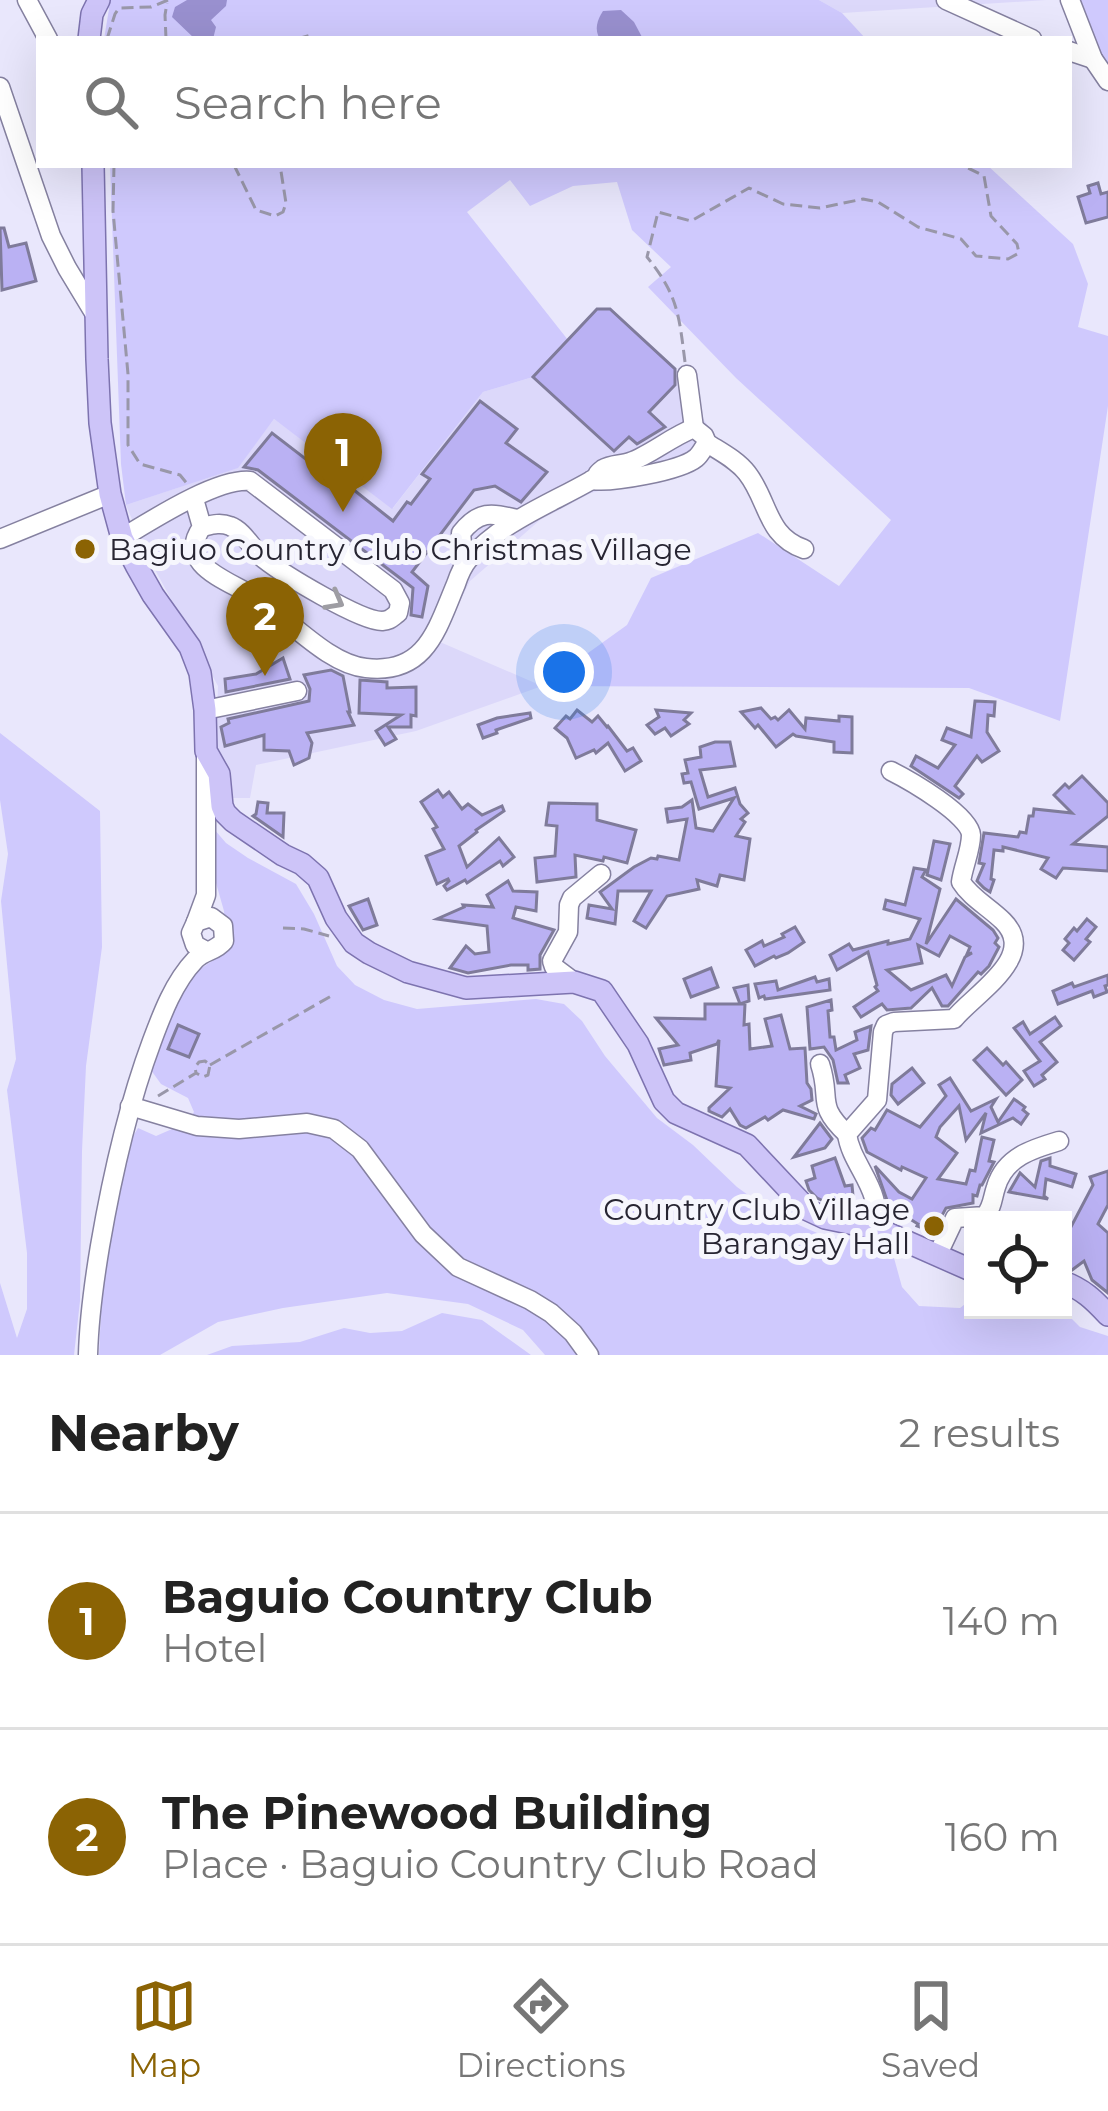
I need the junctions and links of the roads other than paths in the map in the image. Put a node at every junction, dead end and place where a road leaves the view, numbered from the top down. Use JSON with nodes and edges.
{"nodes":[{"id":1,"x":27,"y":0,"type":"edge"},
{"id":2,"x":99,"y":0,"type":"edge"},
{"id":3,"x":946,"y":0,"type":"edge"},
{"id":4,"x":1070,"y":0,"type":"edge"},
{"id":5,"x":46,"y":36,"type":"edge"},
{"id":6,"x":89,"y":36,"type":"edge"},
{"id":7,"x":1025,"y":36,"type":"edge"},
{"id":8,"x":1072,"y":52,"type":"edge"},
{"id":9,"x":1093,"y":58,"type":"junction"},
{"id":10,"x":1108,"y":81,"type":"edge"},
{"id":11,"x":0,"y":87,"type":"edge"},
{"id":12,"x":93,"y":168,"type":"edge"},
{"id":13,"x":92,"y":304,"type":"junction"},
{"id":14,"x":687,"y":376,"type":"road end"},
{"id":15,"x":701,"y":435,"type":"junction"},
{"id":16,"x":592,"y":480,"type":"junction"},
{"id":17,"x":110,"y":494,"type":"junction"},
{"id":18,"x":194,"y":499,"type":"junction"},
{"id":19,"x":202,"y":527,"type":"junction"},
{"id":20,"x":122,"y":538,"type":"junction"},
{"id":21,"x":0,"y":539,"type":"edge"},
{"id":22,"x":804,"y":549,"type":"dead end"},
{"id":23,"x":297,"y":691,"type":"dead end"},
{"id":24,"x":204,"y":705,"type":"junction"},
{"id":25,"x":206,"y":751,"type":"junction"},
{"id":26,"x":891,"y":771,"type":"dead end"},
{"id":27,"x":601,"y":874,"type":"dead end"},
{"id":28,"x":206,"y":895,"type":"junction"},
{"id":29,"x":219,"y":921,"type":"junction"},
{"id":30,"x":196,"y":922,"type":"junction"},
{"id":31,"x":199,"y":953,"type":"junction"},
{"id":32,"x":574,"y":982,"type":"junction"},
{"id":33,"x":820,"y":1064,"type":"dead end"},
{"id":34,"x":133,"y":1108,"type":"junction"},
{"id":35,"x":847,"y":1134,"type":"junction"},
{"id":36,"x":1059,"y":1141,"type":"dead end"},
{"id":37,"x":878,"y":1228,"type":"junction"},
{"id":38,"x":938,"y":1254,"type":"junction"},
{"id":39,"x":964,"y":1266,"type":"edge"},
{"id":40,"x":1072,"y":1286,"type":"edge"},
{"id":41,"x":1108,"y":1315,"type":"edge"},
{"id":42,"x":88,"y":1355,"type":"edge"},
{"id":43,"x":589,"y":1355,"type":"edge"}],
"edges":[{"from":1,"to":5,"type":"street"},
{"from":2,"to":6,"type":"main road"},
{"from":3,"to":7,"type":"street"},
{"from":4,"to":9,"type":"street"},
{"from":8,"to":9,"type":"street"},
{"from":9,"to":10,"type":"street"},
{"from":11,"to":13,"type":"street"},
{"from":12,"to":13,"type":"main road"},
{"from":13,"to":17,"type":"main road"},
{"from":14,"to":15,"type":"street"},
{"from":15,"to":16,"type":"street"},
{"from":15,"to":16,"type":"street"},
{"from":15,"to":22,"type":"street"},
{"from":16,"to":19,"type":"street"},
{"from":17,"to":20,"type":"main road"},
{"from":17,"to":21,"type":"street"},
{"from":18,"to":19,"type":"street"},
{"from":19,"to":18,"type":"street","one_way":true},
{"from":18,"to":20,"type":"street"},
{"from":20,"to":24,"type":"main road"},
{"from":23,"to":24,"type":"street"},
{"from":24,"to":25,"type":"main road"},
{"from":25,"to":28,"type":"street"},
{"from":25,"to":32,"type":"main road"},
{"from":26,"to":35,"type":"street"},
{"from":27,"to":32,"type":"street"},
{"from":28,"to":29,"type":"street"},
{"from":28,"to":30,"type":"street"},
{"from":29,"to":30,"type":"street"},
{"from":29,"to":31,"type":"street"},
{"from":30,"to":31,"type":"street"},
{"from":31,"to":34,"type":"street"},
{"from":32,"to":37,"type":"main road"},
{"from":33,"to":35,"type":"street"},
{"from":34,"to":42,"type":"street"},
{"from":34,"to":43,"type":"street"},
{"from":35,"to":37,"type":"street"},
{"from":36,"to":38,"type":"street"},
{"from":37,"to":38,"type":"main road"},
{"from":38,"to":39,"type":"main road"},
{"from":40,"to":41,"type":"main road"}]}
